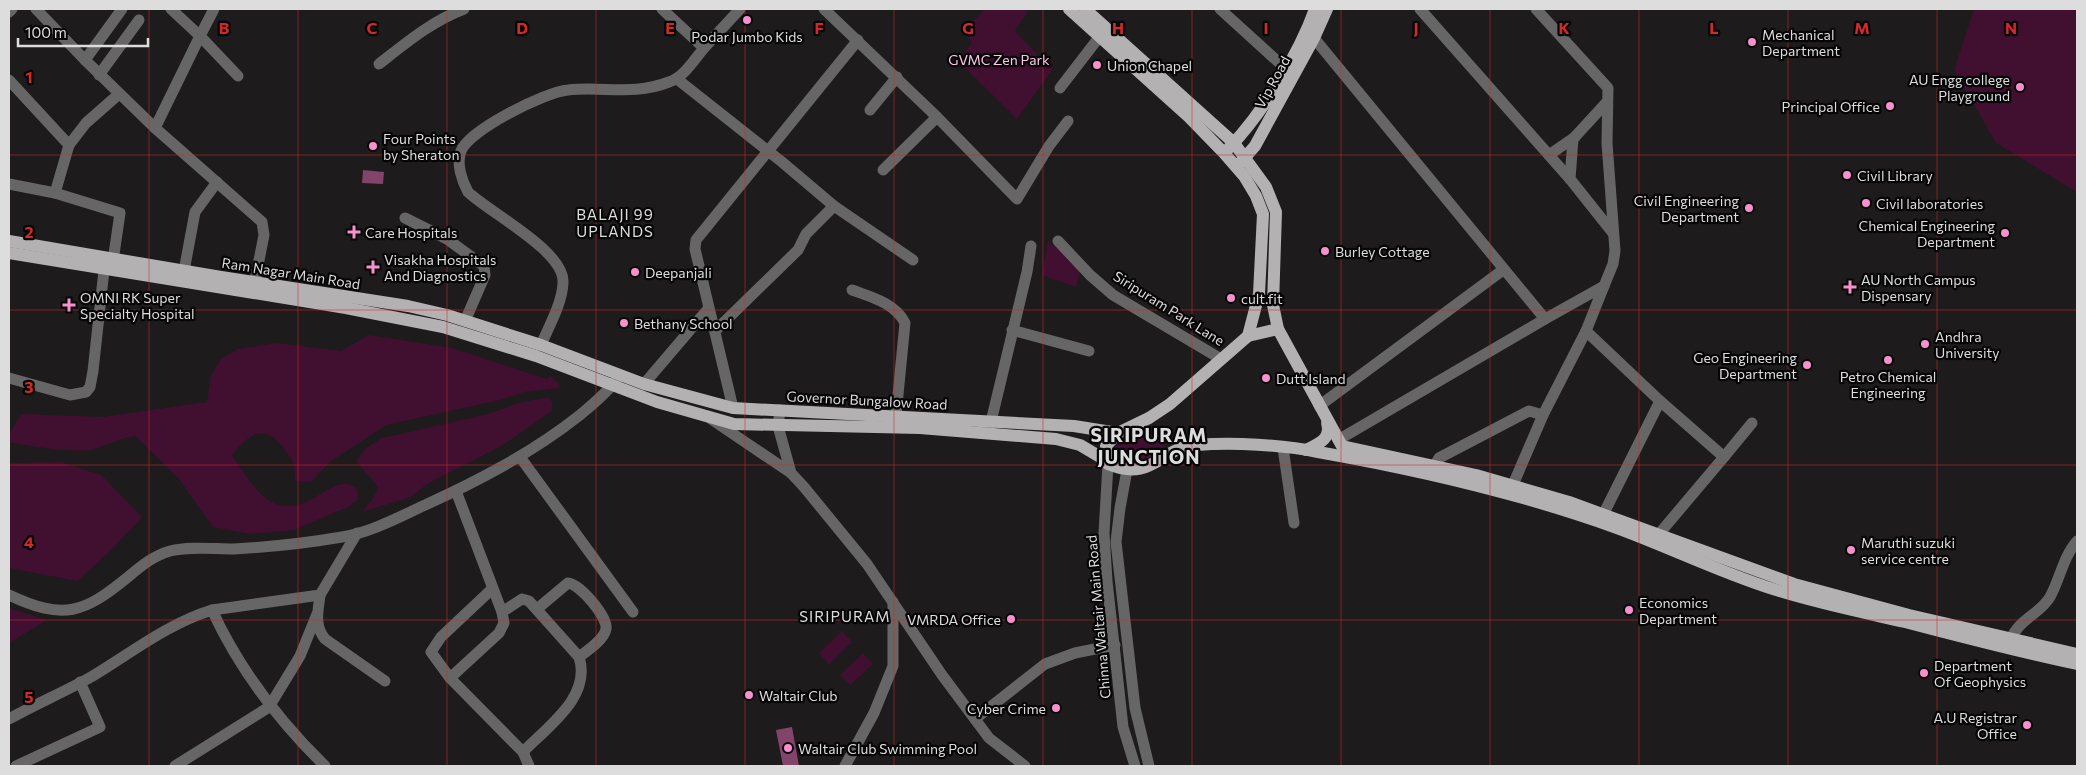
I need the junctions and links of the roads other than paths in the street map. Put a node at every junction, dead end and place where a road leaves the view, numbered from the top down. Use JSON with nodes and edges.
{"nodes":[{"id":1,"x":12,"y":9,"type":"edge"},
{"id":2,"x":36,"y":9,"type":"edge"},
{"id":3,"x":122,"y":9,"type":"edge"},
{"id":4,"x":171,"y":9,"type":"edge"},
{"id":5,"x":214,"y":9,"type":"edge"},
{"id":6,"x":464,"y":9,"type":"edge"},
{"id":7,"x":662,"y":9,"type":"edge"},
{"id":8,"x":740,"y":9,"type":"edge"},
{"id":9,"x":824,"y":9,"type":"edge"},
{"id":10,"x":1070,"y":9,"type":"edge"},
{"id":11,"x":1085,"y":9,"type":"edge"},
{"id":12,"x":1220,"y":9,"type":"edge"},
{"id":13,"x":1315,"y":9,"type":"edge"},
{"id":14,"x":1327,"y":9,"type":"edge"},
{"id":15,"x":1420,"y":9,"type":"edge"},
{"id":16,"x":1536,"y":9,"type":"edge"},
{"id":17,"x":9,"y":12,"type":"edge"},
{"id":18,"x":139,"y":20,"type":"dead end"},
{"id":19,"x":200,"y":36,"type":"junction"},
{"id":20,"x":1100,"y":36,"type":"junction"},
{"id":21,"x":1314,"y":38,"type":"junction"},
{"id":22,"x":858,"y":40,"type":"junction"},
{"id":23,"x":704,"y":48,"type":"junction"},
{"id":24,"x":85,"y":60,"type":"junction"},
{"id":25,"x":379,"y":64,"type":"dead end"},
{"id":26,"x":1285,"y":68,"type":"junction"},
{"id":27,"x":99,"y":75,"type":"junction"},
{"id":28,"x":238,"y":76,"type":"dead end"},
{"id":29,"x":897,"y":77,"type":"junction"},
{"id":30,"x":677,"y":79,"type":"junction"},
{"id":31,"x":9,"y":80,"type":"edge"},
{"id":32,"x":1060,"y":88,"type":"dead end"},
{"id":33,"x":119,"y":94,"type":"junction"},
{"id":34,"x":1606,"y":103,"type":"junction"},
{"id":35,"x":870,"y":110,"type":"dead end"},
{"id":36,"x":937,"y":117,"type":"junction"},
{"id":37,"x":1068,"y":121,"type":"dead end"},
{"id":38,"x":155,"y":128,"type":"junction"},
{"id":39,"x":1575,"y":137,"type":"junction"},
{"id":40,"x":1234,"y":143,"type":"junction"},
{"id":41,"x":69,"y":145,"type":"junction"},
{"id":42,"x":767,"y":150,"type":"junction"},
{"id":43,"x":1224,"y":153,"type":"junction"},
{"id":44,"x":1549,"y":155,"type":"junction"},
{"id":45,"x":1241,"y":162,"type":"junction"},
{"id":46,"x":883,"y":170,"type":"dead end"},
{"id":47,"x":1570,"y":179,"type":"junction"},
{"id":48,"x":217,"y":182,"type":"junction"},
{"id":49,"x":9,"y":184,"type":"edge"},
{"id":50,"x":55,"y":193,"type":"junction"},
{"id":51,"x":834,"y":206,"type":"junction"},
{"id":52,"x":406,"y":218,"type":"dead end"},
{"id":53,"x":1613,"y":233,"type":"junction"},
{"id":54,"x":9,"y":241,"type":"edge"},
{"id":55,"x":1058,"y":241,"type":"dead end"},
{"id":56,"x":1031,"y":246,"type":"dead end"},
{"id":57,"x":9,"y":253,"type":"edge"},
{"id":58,"x":913,"y":260,"type":"dead end"},
{"id":59,"x":109,"y":263,"type":"junction"},
{"id":60,"x":1503,"y":270,"type":"junction"},
{"id":61,"x":184,"y":271,"type":"junction"},
{"id":62,"x":1604,"y":286,"type":"junction"},
{"id":63,"x":253,"y":288,"type":"junction"},
{"id":64,"x":852,"y":290,"type":"dead end"},
{"id":65,"x":708,"y":309,"type":"junction"},
{"id":66,"x":1545,"y":319,"type":"junction"},
{"id":67,"x":465,"y":321,"type":"junction"},
{"id":68,"x":1278,"y":329,"type":"junction"},
{"id":69,"x":1012,"y":330,"type":"junction"},
{"id":70,"x":715,"y":331,"type":"junction"},
{"id":71,"x":1586,"y":332,"type":"junction"},
{"id":72,"x":1248,"y":336,"type":"junction"},
{"id":73,"x":541,"y":346,"type":"junction"},
{"id":74,"x":1089,"y":351,"type":"dead end"},
{"id":75,"x":1221,"y":358,"type":"junction"},
{"id":76,"x":620,"y":374,"type":"junction"},
{"id":77,"x":9,"y":378,"type":"edge"},
{"id":78,"x":644,"y":384,"type":"junction"},
{"id":79,"x":612,"y":387,"type":"junction"},
{"id":80,"x":1660,"y":401,"type":"junction"},
{"id":81,"x":1319,"y":406,"type":"junction"},
{"id":82,"x":733,"y":408,"type":"junction"},
{"id":83,"x":780,"y":410,"type":"junction"},
{"id":84,"x":896,"y":415,"type":"junction"},
{"id":85,"x":1543,"y":415,"type":"junction"},
{"id":86,"x":709,"y":418,"type":"junction"},
{"id":87,"x":1326,"y":418,"type":"junction"},
{"id":88,"x":1752,"y":423,"type":"dead end"},
{"id":89,"x":778,"y":426,"type":"junction"},
{"id":90,"x":990,"y":428,"type":"junction"},
{"id":91,"x":1118,"y":432,"type":"junction"},
{"id":92,"x":1338,"y":440,"type":"junction"},
{"id":93,"x":1283,"y":448,"type":"junction"},
{"id":94,"x":1306,"y":450,"type":"junction"},
{"id":95,"x":520,"y":457,"type":"junction"},
{"id":96,"x":1724,"y":457,"type":"junction"},
{"id":97,"x":1108,"y":462,"type":"junction"},
{"id":98,"x":1435,"y":465,"type":"junction"},
{"id":99,"x":1127,"y":470,"type":"junction"},
{"id":100,"x":791,"y":473,"type":"junction"},
{"id":101,"x":1510,"y":489,"type":"junction"},
{"id":102,"x":456,"y":491,"type":"junction"},
{"id":103,"x":1604,"y":513,"type":"junction"},
{"id":104,"x":1294,"y":523,"type":"dead end"},
{"id":105,"x":357,"y":533,"type":"junction"},
{"id":106,"x":1659,"y":534,"type":"junction"},
{"id":107,"x":2077,"y":541,"type":"edge"},
{"id":108,"x":492,"y":589,"type":"junction"},
{"id":109,"x":9,"y":595,"type":"edge"},
{"id":110,"x":320,"y":595,"type":"junction"},
{"id":111,"x":893,"y":602,"type":"junction"},
{"id":112,"x":537,"y":609,"type":"junction"},
{"id":113,"x":212,"y":610,"type":"junction"},
{"id":114,"x":502,"y":612,"type":"junction"},
{"id":115,"x":633,"y":612,"type":"dead end"},
{"id":116,"x":318,"y":614,"type":"junction"},
{"id":117,"x":2011,"y":638,"type":"junction"},
{"id":118,"x":1115,"y":645,"type":"junction"},
{"id":119,"x":2077,"y":654,"type":"edge"},
{"id":120,"x":579,"y":658,"type":"junction"},
{"id":121,"x":2077,"y":664,"type":"edge"},
{"id":122,"x":450,"y":678,"type":"junction"},
{"id":123,"x":385,"y":681,"type":"dead end"},
{"id":124,"x":80,"y":682,"type":"junction"},
{"id":125,"x":269,"y":707,"type":"junction"},
{"id":126,"x":9,"y":719,"type":"edge"},
{"id":127,"x":975,"y":719,"type":"junction"},
{"id":128,"x":522,"y":752,"type":"junction"},
{"id":129,"x":318,"y":764,"type":"edge"},
{"id":130,"x":16,"y":766,"type":"edge"},
{"id":131,"x":175,"y":766,"type":"edge"},
{"id":132,"x":528,"y":766,"type":"edge"},
{"id":133,"x":845,"y":766,"type":"edge"},
{"id":134,"x":1025,"y":766,"type":"edge"},
{"id":135,"x":1135,"y":766,"type":"edge"},
{"id":136,"x":1150,"y":766,"type":"edge"}],
"edges":[{"from":1,"to":17,"type":"street"},
{"from":2,"to":24,"type":"street"},
{"from":3,"to":24,"type":"street"},
{"from":4,"to":19,"type":"street"},
{"from":5,"to":19,"type":"street"},
{"from":6,"to":25,"type":"street"},
{"from":7,"to":23,"type":"street"},
{"from":8,"to":23,"type":"street"},
{"from":9,"to":22,"type":"street"},
{"from":10,"to":20,"type":"main road"},
{"from":11,"to":40,"type":"main road"},
{"from":12,"to":26,"type":"street"},
{"from":13,"to":26,"type":"main road","name":"Vip Road"},
{"from":14,"to":21,"type":"main road","name":"Vip Road"},
{"from":15,"to":44,"type":"street"},
{"from":16,"to":34,"type":"street"},
{"from":18,"to":27,"type":"street"},
{"from":19,"to":28,"type":"street"},
{"from":19,"to":38,"type":"street"},
{"from":20,"to":32,"type":"street"},
{"from":20,"to":43,"type":"main road"},
{"from":21,"to":45,"type":"main road","name":"Vip Road"},
{"from":21,"to":60,"type":"street"},
{"from":22,"to":29,"type":"street"},
{"from":22,"to":42,"type":"street"},
{"from":23,"to":30,"type":"street"},
{"from":24,"to":27,"type":"street"},
{"from":26,"to":40,"type":"main road","name":"Vip Road"},
{"from":27,"to":33,"type":"street"},
{"from":29,"to":35,"type":"street"},
{"from":29,"to":36,"type":"street"},
{"from":30,"to":42,"type":"street"},
{"from":30,"to":73,"type":"street"},
{"from":31,"to":41,"type":"street"},
{"from":33,"to":38,"type":"street"},
{"from":33,"to":41,"type":"street"},
{"from":34,"to":39,"type":"street"},
{"from":34,"to":53,"type":"street"},
{"from":36,"to":37,"type":"street"},
{"from":36,"to":46,"type":"street"},
{"from":38,"to":48,"type":"street"},
{"from":39,"to":44,"type":"street"},
{"from":39,"to":47,"type":"street"},
{"from":40,"to":43,"type":"main road","name":"Vip Road"},
{"from":40,"to":45,"type":"main road"},
{"from":41,"to":50,"type":"street"},
{"from":42,"to":51,"type":"street"},
{"from":42,"to":65,"type":"street"},
{"from":43,"to":45,"type":"main road"},
{"from":44,"to":47,"type":"street"},
{"from":45,"to":68,"type":"main road"},
{"from":45,"to":72,"type":"main road"},
{"from":47,"to":53,"type":"street"},
{"from":48,"to":61,"type":"street"},
{"from":48,"to":63,"type":"street"},
{"from":49,"to":50,"type":"street"},
{"from":50,"to":59,"type":"street"},
{"from":51,"to":58,"type":"street"},
{"from":51,"to":70,"type":"street"},
{"from":52,"to":67,"type":"street"},
{"from":53,"to":62,"type":"street"},
{"from":54,"to":59,"type":"main road","name":"Ram Nagar Main Road"},
{"from":55,"to":75,"type":"street","name":"Siripuram Park Lane"},
{"from":56,"to":69,"type":"street"},
{"from":57,"to":59,"type":"main road"},
{"from":59,"to":61,"type":"main road","name":"Ram Nagar Main Road"},
{"from":59,"to":63,"type":"main road"},
{"from":59,"to":77,"type":"street"},
{"from":60,"to":66,"type":"street"},
{"from":60,"to":81,"type":"street"},
{"from":61,"to":63,"type":"main road","name":"Ram Nagar Main Road"},
{"from":62,"to":66,"type":"street"},
{"from":62,"to":71,"type":"street"},
{"from":63,"to":67,"type":"main road","name":"Ram Nagar Main Road"},
{"from":63,"to":79,"type":"main road"},
{"from":64,"to":84,"type":"street"},
{"from":65,"to":70,"type":"street"},
{"from":65,"to":78,"type":"street"},
{"from":66,"to":92,"type":"street"},
{"from":67,"to":73,"type":"main road","name":"Ram Nagar Main Road"},
{"from":68,"to":72,"type":"main road"},
{"from":68,"to":81,"type":"main road"},
{"from":69,"to":74,"type":"street"},
{"from":69,"to":90,"type":"street"},
{"from":70,"to":82,"type":"street"},
{"from":71,"to":80,"type":"street"},
{"from":71,"to":85,"type":"street"},
{"from":72,"to":75,"type":"main road"},
{"from":73,"to":76,"type":"main road","name":"Ram Nagar Main Road"},
{"from":75,"to":91,"type":"main road"},
{"from":76,"to":78,"type":"main road","name":"Governor Bungalow Road"},
{"from":76,"to":79,"type":"street"},
{"from":78,"to":82,"type":"main road","name":"Governor Bungalow Road"},
{"from":79,"to":86,"type":"main road"},
{"from":79,"to":95,"type":"street"},
{"from":80,"to":96,"type":"street"},
{"from":80,"to":103,"type":"street"},
{"from":81,"to":87,"type":"main road"},
{"from":82,"to":83,"type":"main road","name":"Governor Bungalow Road"},
{"from":83,"to":84,"type":"main road","name":"Governor Bungalow Road"},
{"from":83,"to":89,"type":"street"},
{"from":84,"to":90,"type":"main road","name":"Governor Bungalow Road"},
{"from":85,"to":98,"type":"street"},
{"from":85,"to":101,"type":"street"},
{"from":86,"to":89,"type":"main road"},
{"from":86,"to":100,"type":"street"},
{"from":87,"to":92,"type":"main road"},
{"from":87,"to":94,"type":"main road"},
{"from":88,"to":96,"type":"street"},
{"from":89,"to":90,"type":"main road"},
{"from":89,"to":100,"type":"street"},
{"from":90,"to":91,"type":"main road","name":"Governor Bungalow Road"},
{"from":90,"to":97,"type":"main road"},
{"from":91,"to":97,"type":"main road"},
{"from":92,"to":98,"type":"main road"},
{"from":93,"to":94,"type":"main road"},
{"from":93,"to":99,"type":"main road"},
{"from":93,"to":104,"type":"street"},
{"from":94,"to":101,"type":"main road"},
{"from":95,"to":102,"type":"street"},
{"from":95,"to":115,"type":"street"},
{"from":96,"to":106,"type":"street"},
{"from":97,"to":99,"type":"main road"},
{"from":97,"to":118,"type":"street","name":"Chinna Waltair Main Road"},
{"from":98,"to":101,"type":"main road"},
{"from":99,"to":136,"type":"street","name":"Chinna Waltair Main Road"},
{"from":100,"to":111,"type":"street"},
{"from":101,"to":103,"type":"main road"},
{"from":101,"to":121,"type":"main road"},
{"from":102,"to":105,"type":"street"},
{"from":102,"to":108,"type":"street"},
{"from":103,"to":106,"type":"main road"},
{"from":105,"to":109,"type":"street"},
{"from":105,"to":110,"type":"street"},
{"from":106,"to":117,"type":"main road"},
{"from":107,"to":117,"type":"street"},
{"from":108,"to":114,"type":"street"},
{"from":108,"to":122,"type":"street"},
{"from":110,"to":113,"type":"street"},
{"from":110,"to":116,"type":"street"},
{"from":111,"to":127,"type":"street"},
{"from":111,"to":133,"type":"street"},
{"from":112,"to":114,"type":"street"},
{"from":112,"to":120,"type":"street"},
{"from":112,"to":120,"type":"street"},
{"from":113,"to":124,"type":"street"},
{"from":113,"to":125,"type":"street"},
{"from":114,"to":122,"type":"street"},
{"from":116,"to":123,"type":"street"},
{"from":116,"to":125,"type":"street"},
{"from":117,"to":119,"type":"main road"},
{"from":118,"to":127,"type":"street"},
{"from":118,"to":135,"type":"street","name":"Chinna Waltair Main Road"},
{"from":120,"to":128,"type":"street"},
{"from":122,"to":128,"type":"street"},
{"from":124,"to":126,"type":"street"},
{"from":124,"to":130,"type":"street"},
{"from":125,"to":129,"type":"street"},
{"from":125,"to":131,"type":"street"},
{"from":127,"to":134,"type":"street"},
{"from":128,"to":132,"type":"street"}]}
